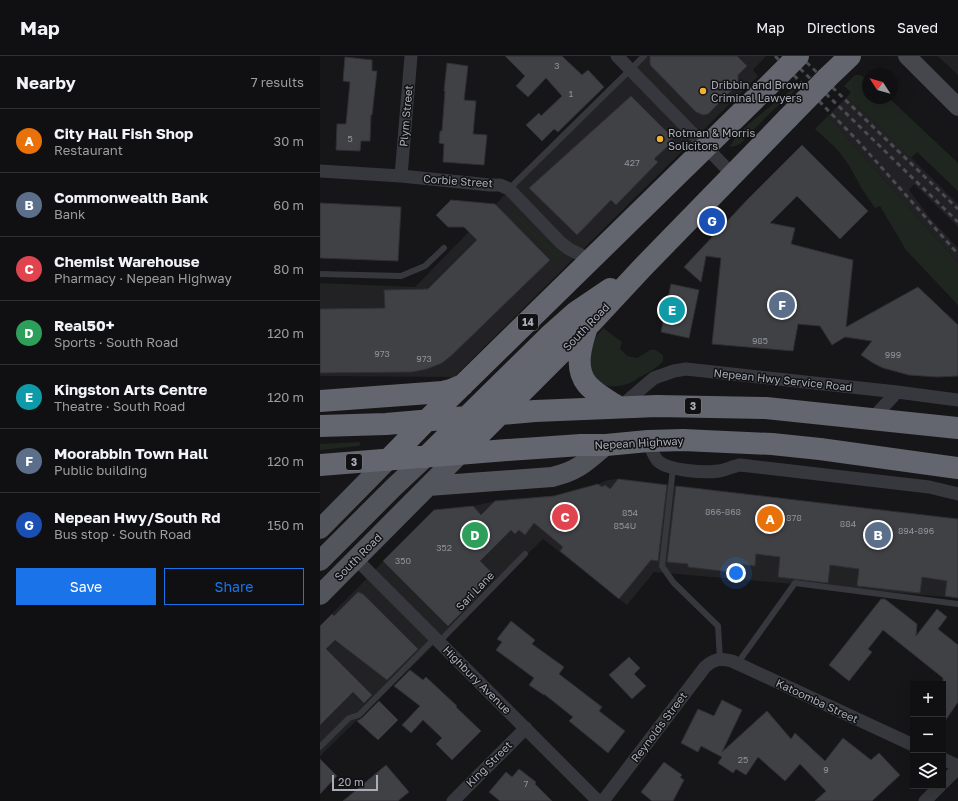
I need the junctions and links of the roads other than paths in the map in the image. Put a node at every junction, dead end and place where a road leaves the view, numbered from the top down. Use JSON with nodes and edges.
{"nodes":[{"id":1,"x":411,"y":56,"type":"edge"},
{"id":2,"x":617,"y":56,"type":"edge"},
{"id":3,"x":644,"y":56,"type":"edge"},
{"id":4,"x":798,"y":56,"type":"edge"},
{"id":5,"x":907,"y":56,"type":"edge"},
{"id":6,"x":845,"y":61,"type":"edge"},
{"id":7,"x":630,"y":70,"type":"junction"},
{"id":8,"x":958,"y":107,"type":"edge"},
{"id":9,"x":706,"y":148,"type":"junction"},
{"id":10,"x":320,"y":171,"type":"edge"},
{"id":11,"x":733,"y":175,"type":"junction"},
{"id":12,"x":401,"y":176,"type":"junction"},
{"id":13,"x":509,"y":190,"type":"junction"},
{"id":14,"x":444,"y":248,"type":"dead end"},
{"id":15,"x":591,"y":260,"type":"junction"},
{"id":16,"x":643,"y":267,"type":"junction"},
{"id":17,"x":320,"y":274,"type":"edge"},
{"id":18,"x":588,"y":326,"type":"junction"},
{"id":19,"x":464,"y":385,"type":"junction"},
{"id":20,"x":897,"y":392,"type":"junction"},
{"id":21,"x":321,"y":399,"type":"edge"},
{"id":22,"x":958,"y":400,"type":"edge"},
{"id":23,"x":619,"y":407,"type":"junction"},
{"id":24,"x":499,"y":414,"type":"junction"},
{"id":25,"x":467,"y":417,"type":"junction"},
{"id":26,"x":872,"y":419,"type":"junction"},
{"id":27,"x":427,"y":420,"type":"junction"},
{"id":28,"x":320,"y":426,"type":"edge"},
{"id":29,"x":958,"y":428,"type":"edge"},
{"id":30,"x":648,"y":441,"type":"junction"},
{"id":31,"x":606,"y":445,"type":"junction"},
{"id":32,"x":460,"y":454,"type":"junction"},
{"id":33,"x":426,"y":457,"type":"junction"},
{"id":34,"x":388,"y":460,"type":"junction"},
{"id":35,"x":320,"y":465,"type":"edge"},
{"id":36,"x":673,"y":468,"type":"junction"},
{"id":37,"x":958,"y":468,"type":"edge"},
{"id":38,"x":428,"y":486,"type":"junction"},
{"id":39,"x":958,"y":494,"type":"edge"},
{"id":40,"x":320,"y":529,"type":"edge"},
{"id":41,"x":524,"y":554,"type":"dead end"},
{"id":42,"x":323,"y":558,"type":"edge"},
{"id":43,"x":356,"y":559,"type":"junction"},
{"id":44,"x":320,"y":595,"type":"edge"},
{"id":45,"x":958,"y":604,"type":"edge"},
{"id":46,"x":437,"y":640,"type":"junction"},
{"id":47,"x":720,"y":659,"type":"junction"},
{"id":48,"x":737,"y":664,"type":"junction"},
{"id":49,"x":526,"y":728,"type":"junction"},
{"id":50,"x":910,"y":744,"type":"edge"},
{"id":51,"x":320,"y":747,"type":"edge"},
{"id":52,"x":946,"y":761,"type":"edge"},
{"id":53,"x":958,"y":767,"type":"edge"},
{"id":54,"x":946,"y":780,"type":"edge"},
{"id":55,"x":937,"y":789,"type":"edge"},
{"id":56,"x":452,"y":801,"type":"edge"},
{"id":57,"x":598,"y":801,"type":"edge"},
{"id":58,"x":603,"y":801,"type":"edge"},
{"id":59,"x":925,"y":801,"type":"edge"}],
"edges":[{"from":1,"to":12,"type":"street","name":"Plym Street"},
{"from":2,"to":7,"type":"street"},
{"from":3,"to":7,"type":"lane"},
{"from":4,"to":9,"type":"highway","number":"14","bridge":true},
{"from":5,"to":8,"type":"main road"},
{"from":6,"to":11,"type":"highway","name":"South Road","bridge":true},
{"from":7,"to":9,"type":"street"},
{"from":7,"to":13,"type":"lane"},
{"from":9,"to":11,"type":"street"},
{"from":9,"to":15,"type":"highway","number":"14"},
{"from":10,"to":12,"type":"street","name":"Corbie Street"},
{"from":11,"to":16,"type":"highway","name":"South Road"},
{"from":12,"to":13,"type":"street","name":"Corbie Street"},
{"from":13,"to":15,"type":"street","name":"Corbie Street"},
{"from":14,"to":17,"type":"lane"},
{"from":15,"to":19,"type":"highway","number":"14"},
{"from":16,"to":18,"type":"highway","name":"South Road"},
{"from":16,"to":25,"type":"highway"},
{"from":18,"to":23,"type":"highway"},
{"from":18,"to":24,"type":"highway","name":"South Road"},
{"from":19,"to":21,"type":"highway"},
{"from":19,"to":27,"type":"highway","number":"14"},
{"from":20,"to":22,"type":"street","name":"Nepean Hwy Service Road"},
{"from":20,"to":23,"type":"street","name":"Nepean Hwy Service Road"},
{"from":20,"to":26,"type":"street"},
{"from":23,"to":24,"type":"highway","number":"3"},
{"from":23,"to":26,"type":"highway","number":"3"},
{"from":24,"to":25,"type":"highway","number":"3"},
{"from":24,"to":32,"type":"highway","name":"South Road"},
{"from":25,"to":27,"type":"highway","number":"3"},
{"from":25,"to":33,"type":"highway"},
{"from":26,"to":29,"type":"highway","number":"3"},
{"from":27,"to":28,"type":"highway","number":"3"},
{"from":27,"to":34,"type":"highway","number":"14"},
{"from":30,"to":31,"type":"highway","name":"Nepean Highway","number":"3"},
{"from":30,"to":36,"type":"street"},
{"from":30,"to":37,"type":"highway","name":"Nepean Highway","number":"3"},
{"from":31,"to":32,"type":"highway","name":"Nepean Highway","number":"3"},
{"from":31,"to":38,"type":"main road"},
{"from":32,"to":33,"type":"highway","name":"Nepean Highway","number":"3"},
{"from":32,"to":38,"type":"main road","name":"South Road"},
{"from":33,"to":34,"type":"highway","name":"Nepean Highway","number":"3"},
{"from":33,"to":42,"type":"main road"},
{"from":34,"to":35,"type":"highway","name":"Nepean Highway","number":"3"},
{"from":34,"to":40,"type":"main road","number":"14"},
{"from":36,"to":39,"type":"street"},
{"from":36,"to":47,"type":"lane"},
{"from":38,"to":43,"type":"main road","name":"South Road"},
{"from":41,"to":46,"type":"lane","name":"Sari Lane"},
{"from":42,"to":43,"type":"main road"},
{"from":43,"to":44,"type":"main road","name":"South Road"},
{"from":43,"to":46,"type":"street","name":"Highbury Avenue"},
{"from":45,"to":48,"type":"lane"},
{"from":46,"to":49,"type":"street","name":"Highbury Avenue"},
{"from":46,"to":51,"type":"lane","name":"Sari Lane"},
{"from":47,"to":48,"type":"street","name":"Katoomba Street"},
{"from":47,"to":58,"type":"street","name":"Reynolds Street"},
{"from":48,"to":50,"type":"street","name":"Katoomba Street"},
{"from":49,"to":56,"type":"street","name":"King Street"},
{"from":49,"to":57,"type":"street","name":"Highbury Avenue"},
{"from":52,"to":53,"type":"street"},
{"from":53,"to":54,"type":"street"},
{"from":55,"to":59,"type":"street"}]}
